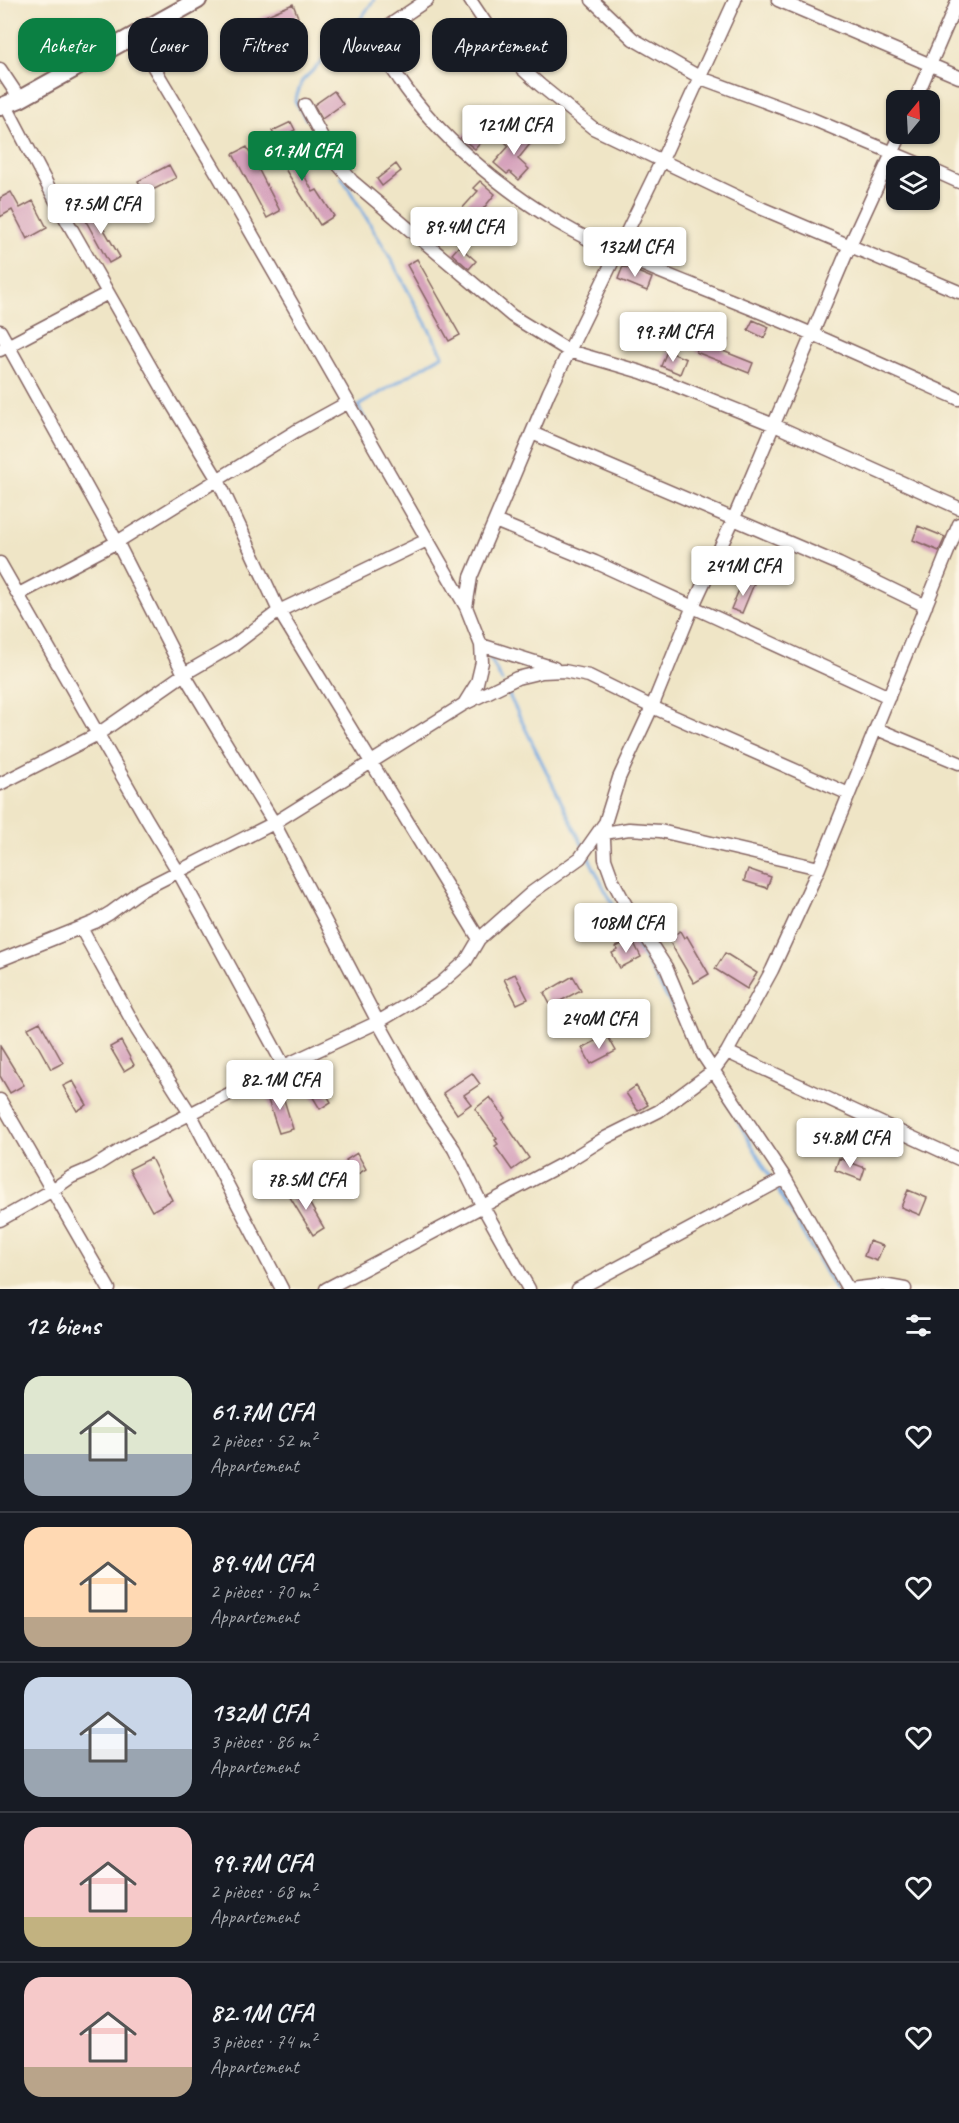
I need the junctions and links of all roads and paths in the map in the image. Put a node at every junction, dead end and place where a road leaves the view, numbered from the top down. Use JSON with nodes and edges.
{"nodes":[{"id":1,"x":198,"y":0,"type":"edge"},
{"id":2,"x":427,"y":0,"type":"edge"},
{"id":3,"x":470,"y":0,"type":"edge"},
{"id":4,"x":592,"y":0,"type":"edge"},
{"id":5,"x":735,"y":0,"type":"edge"},
{"id":6,"x":778,"y":0,"type":"edge"},
{"id":7,"x":958,"y":0,"type":"edge"},
{"id":8,"x":164,"y":18,"type":"edge"},
{"id":9,"x":128,"y":37,"type":"edge"},
{"id":10,"x":930,"y":64,"type":"junction"},
{"id":11,"x":0,"y":69,"type":"edge"},
{"id":12,"x":157,"y":72,"type":"edge"},
{"id":13,"x":959,"y":77,"type":"edge"},
{"id":14,"x":701,"y":78,"type":"junction"},
{"id":15,"x":919,"y":90,"type":"edge"},
{"id":16,"x":8,"y":103,"type":"edge"},
{"id":17,"x":305,"y":105,"type":"dead end"},
{"id":18,"x":897,"y":144,"type":"edge"},
{"id":19,"x":893,"y":153,"type":"junction"},
{"id":20,"x":900,"y":156,"type":"edge"},
{"id":21,"x":661,"y":162,"type":"junction"},
{"id":22,"x":940,"y":173,"type":"edge"},
{"id":23,"x":959,"y":182,"type":"edge"},
{"id":24,"x":850,"y":246,"type":"junction"},
{"id":25,"x":618,"y":253,"type":"junction"},
{"id":26,"x":959,"y":292,"type":"edge"},
{"id":27,"x":108,"y":293,"type":"junction"},
{"id":28,"x":0,"y":331,"type":"edge"},
{"id":29,"x":813,"y":334,"type":"junction"},
{"id":30,"x":4,"y":348,"type":"edge"},
{"id":31,"x":569,"y":351,"type":"junction"},
{"id":32,"x":959,"y":399,"type":"edge"},
{"id":33,"x":347,"y":403,"type":"junction"},
{"id":34,"x":774,"y":425,"type":"junction"},
{"id":35,"x":532,"y":433,"type":"junction"},
{"id":36,"x":218,"y":480,"type":"junction"},
{"id":37,"x":959,"y":508,"type":"edge"},
{"id":38,"x":734,"y":518,"type":"junction"},
{"id":39,"x":495,"y":521,"type":"junction"},
{"id":40,"x":959,"y":524,"type":"edge"},
{"id":41,"x":427,"y":540,"type":"junction"},
{"id":42,"x":117,"y":542,"type":"junction"},
{"id":43,"x":0,"y":562,"type":"edge"},
{"id":44,"x":19,"y":594,"type":"junction"},
{"id":45,"x":693,"y":606,"type":"junction"},
{"id":46,"x":926,"y":606,"type":"junction"},
{"id":47,"x":466,"y":607,"type":"junction"},
{"id":48,"x":279,"y":611,"type":"junction"},
{"id":49,"x":481,"y":645,"type":"junction"},
{"id":50,"x":564,"y":671,"type":"junction"},
{"id":51,"x":184,"y":675,"type":"junction"},
{"id":52,"x":889,"y":697,"type":"junction"},
{"id":53,"x":464,"y":704,"type":"junction"},
{"id":54,"x":652,"y":707,"type":"junction"},
{"id":55,"x":877,"y":729,"type":"junction"},
{"id":56,"x":98,"y":734,"type":"junction"},
{"id":57,"x":371,"y":763,"type":"junction"},
{"id":58,"x":959,"y":763,"type":"edge"},
{"id":59,"x":0,"y":784,"type":"edge"},
{"id":60,"x":849,"y":794,"type":"junction"},
{"id":61,"x":274,"y":823,"type":"junction"},
{"id":62,"x":604,"y":828,"type":"junction"},
{"id":63,"x":819,"y":868,"type":"junction"},
{"id":64,"x":179,"y":873,"type":"junction"},
{"id":65,"x":81,"y":927,"type":"junction"},
{"id":66,"x":479,"y":939,"type":"junction"},
{"id":67,"x":0,"y":960,"type":"edge"},
{"id":68,"x":378,"y":1022,"type":"junction"},
{"id":69,"x":728,"y":1052,"type":"junction"},
{"id":70,"x":284,"y":1066,"type":"junction"},
{"id":71,"x":713,"y":1071,"type":"junction"},
{"id":72,"x":0,"y":1100,"type":"edge"},
{"id":73,"x":191,"y":1115,"type":"junction"},
{"id":74,"x":959,"y":1159,"type":"edge"},
{"id":75,"x":785,"y":1178,"type":"junction"},
{"id":76,"x":51,"y":1191,"type":"junction"},
{"id":77,"x":482,"y":1205,"type":"junction"},
{"id":78,"x":0,"y":1220,"type":"edge"},
{"id":79,"x":109,"y":1289,"type":"edge"},
{"id":80,"x":282,"y":1289,"type":"edge"},
{"id":81,"x":326,"y":1289,"type":"edge"},
{"id":82,"x":529,"y":1289,"type":"edge"},
{"id":83,"x":579,"y":1289,"type":"edge"},
{"id":84,"x":849,"y":1289,"type":"edge"},
{"id":85,"x":905,"y":1289,"type":"edge"}],
"edges":[{"from":1,"to":8,"type":"main road"},
{"from":2,"to":25,"type":"street"},
{"from":3,"to":21,"type":"street"},
{"from":4,"to":14,"type":"street"},
{"from":5,"to":14,"type":"street"},
{"from":6,"to":10,"type":"street"},
{"from":7,"to":10,"type":"street"},
{"from":9,"to":16,"type":"main road"},
{"from":10,"to":13,"type":"street"},
{"from":10,"to":15,"type":"street"},
{"from":11,"to":16,"type":"street"},
{"from":12,"to":33,"type":"street"},
{"from":14,"to":19,"type":"street"},
{"from":14,"to":21,"type":"street"},
{"from":16,"to":27,"type":"street"},
{"from":17,"to":31,"type":"street"},
{"from":18,"to":19,"type":"street"},
{"from":19,"to":20,"type":"street"},
{"from":19,"to":24,"type":"street"},
{"from":21,"to":24,"type":"street"},
{"from":21,"to":25,"type":"street"},
{"from":22,"to":23,"type":"street"},
{"from":24,"to":26,"type":"street"},
{"from":24,"to":29,"type":"street"},
{"from":25,"to":29,"type":"street"},
{"from":25,"to":31,"type":"street"},
{"from":27,"to":30,"type":"street"},
{"from":27,"to":36,"type":"street"},
{"from":28,"to":30,"type":"street"},
{"from":29,"to":32,"type":"street"},
{"from":29,"to":34,"type":"street"},
{"from":30,"to":42,"type":"street"},
{"from":31,"to":34,"type":"street"},
{"from":31,"to":35,"type":"street"},
{"from":33,"to":36,"type":"street"},
{"from":33,"to":41,"type":"street"},
{"from":34,"to":37,"type":"street"},
{"from":34,"to":38,"type":"street"},
{"from":35,"to":38,"type":"street"},
{"from":35,"to":39,"type":"street"},
{"from":36,"to":42,"type":"street"},
{"from":36,"to":48,"type":"street"},
{"from":38,"to":45,"type":"street"},
{"from":38,"to":46,"type":"street"},
{"from":39,"to":45,"type":"street"},
{"from":39,"to":47,"type":"street"},
{"from":40,"to":46,"type":"street"},
{"from":41,"to":47,"type":"street"},
{"from":41,"to":48,"type":"street"},
{"from":42,"to":44,"type":"street"},
{"from":42,"to":51,"type":"street"},
{"from":43,"to":44,"type":"street"},
{"from":44,"to":56,"type":"street"},
{"from":45,"to":52,"type":"street"},
{"from":45,"to":54,"type":"street"},
{"from":46,"to":52,"type":"street"},
{"from":47,"to":49,"type":"street"},
{"from":48,"to":51,"type":"street"},
{"from":48,"to":57,"type":"street"},
{"from":49,"to":50,"type":"street"},
{"from":49,"to":53,"type":"street"},
{"from":50,"to":53,"type":"street"},
{"from":50,"to":54,"type":"street"},
{"from":51,"to":56,"type":"street"},
{"from":51,"to":61,"type":"street"},
{"from":52,"to":55,"type":"street"},
{"from":53,"to":57,"type":"street"},
{"from":54,"to":60,"type":"street"},
{"from":54,"to":62,"type":"street"},
{"from":55,"to":58,"type":"street"},
{"from":55,"to":60,"type":"street"},
{"from":56,"to":59,"type":"street"},
{"from":56,"to":64,"type":"street"},
{"from":57,"to":61,"type":"street"},
{"from":57,"to":66,"type":"street"},
{"from":60,"to":63,"type":"street"},
{"from":61,"to":64,"type":"street"},
{"from":61,"to":68,"type":"street"},
{"from":62,"to":63,"type":"street"},
{"from":62,"to":66,"type":"street"},
{"from":62,"to":71,"type":"street"},
{"from":63,"to":69,"type":"street"},
{"from":64,"to":65,"type":"street"},
{"from":64,"to":70,"type":"street"},
{"from":65,"to":67,"type":"street"},
{"from":65,"to":73,"type":"street"},
{"from":66,"to":68,"type":"street"},
{"from":68,"to":70,"type":"street"},
{"from":68,"to":77,"type":"street"},
{"from":69,"to":71,"type":"street"},
{"from":69,"to":74,"type":"street"},
{"from":70,"to":73,"type":"street"},
{"from":71,"to":75,"type":"street"},
{"from":71,"to":77,"type":"street"},
{"from":72,"to":76,"type":"street"},
{"from":73,"to":76,"type":"street"},
{"from":73,"to":80,"type":"street"},
{"from":75,"to":83,"type":"street"},
{"from":75,"to":84,"type":"street"},
{"from":76,"to":78,"type":"street"},
{"from":76,"to":79,"type":"street"},
{"from":77,"to":81,"type":"street"},
{"from":77,"to":82,"type":"street"},
{"from":84,"to":85,"type":"street"}]}
